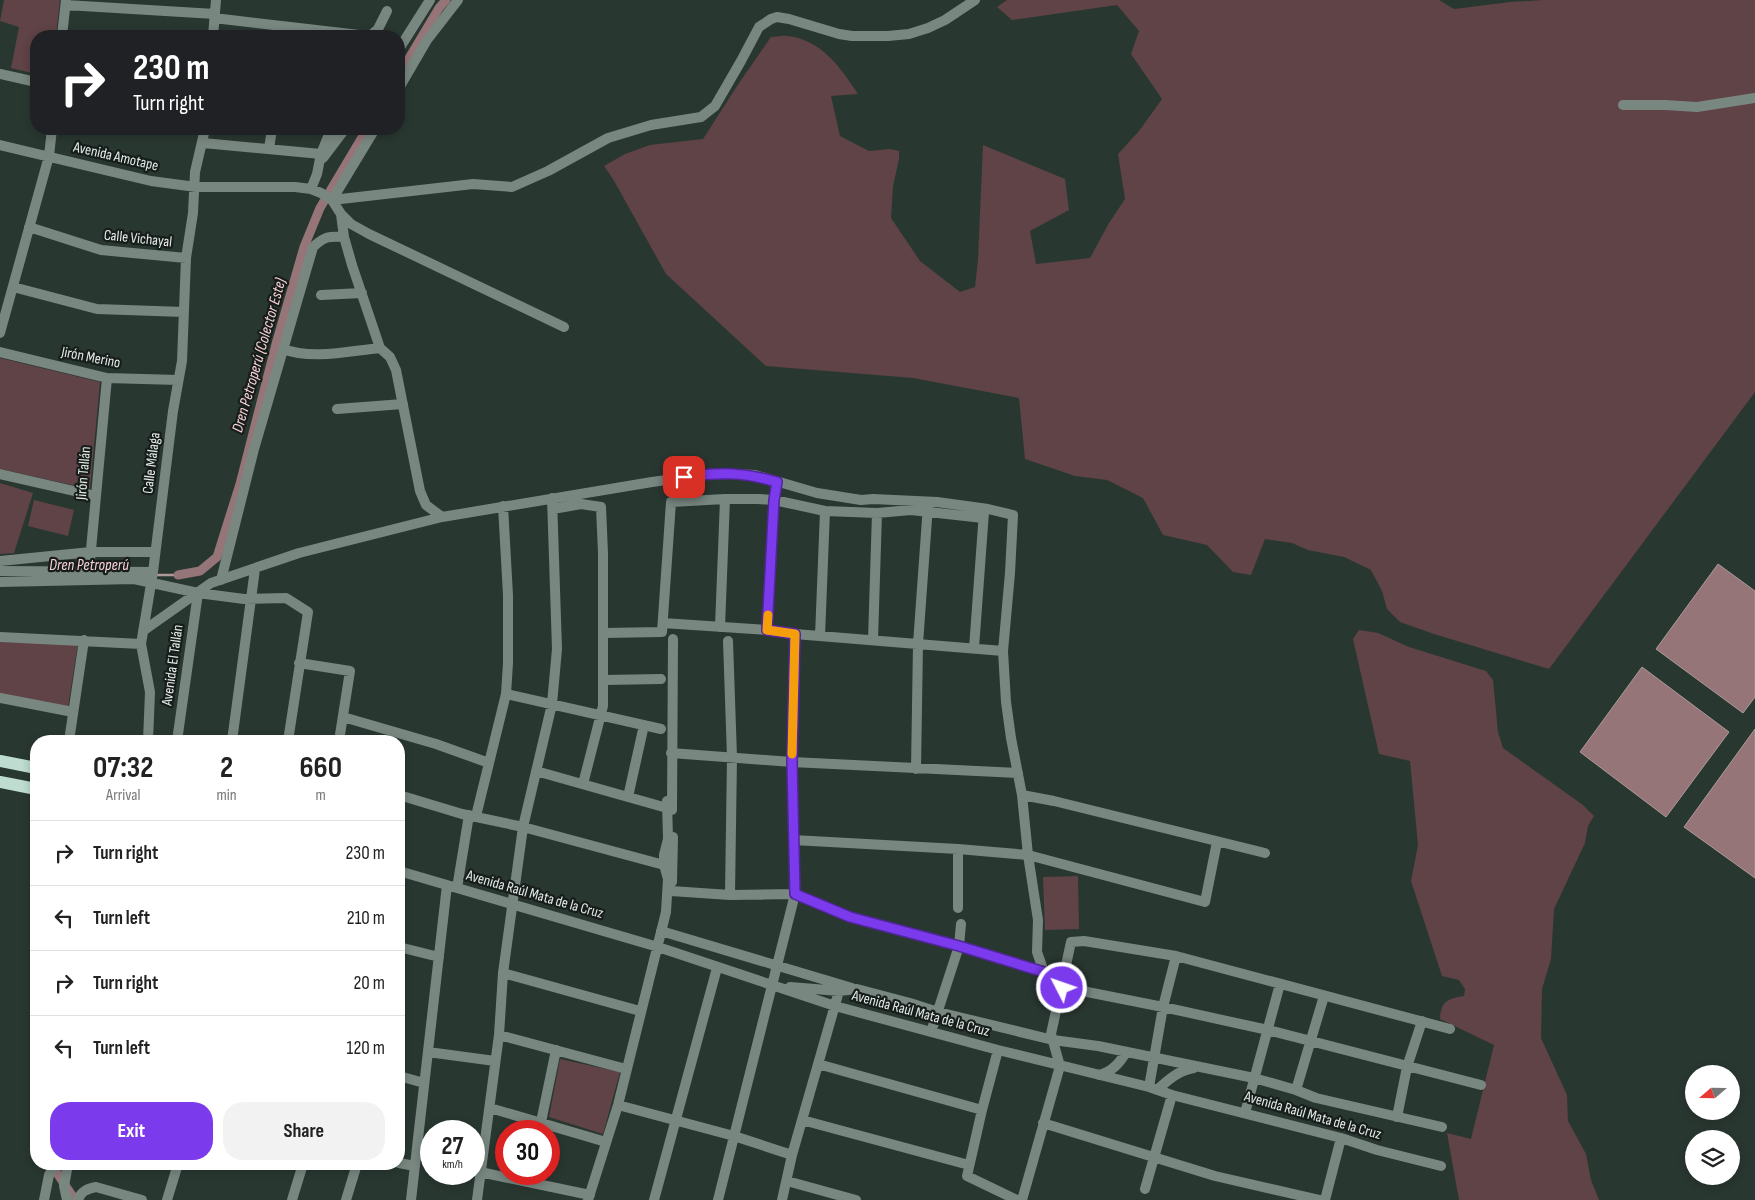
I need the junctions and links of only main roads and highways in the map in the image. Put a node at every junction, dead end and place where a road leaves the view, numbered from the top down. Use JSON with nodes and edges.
{"nodes":[{"id":1,"x":0,"y":762,"type":"edge"},
{"id":2,"x":30,"y":767,"type":"edge"},
{"id":3,"x":0,"y":782,"type":"edge"},
{"id":4,"x":30,"y":788,"type":"edge"}],
"edges":[{"from":1,"to":2,"type":"main road"},
{"from":3,"to":4,"type":"main road"}]}
